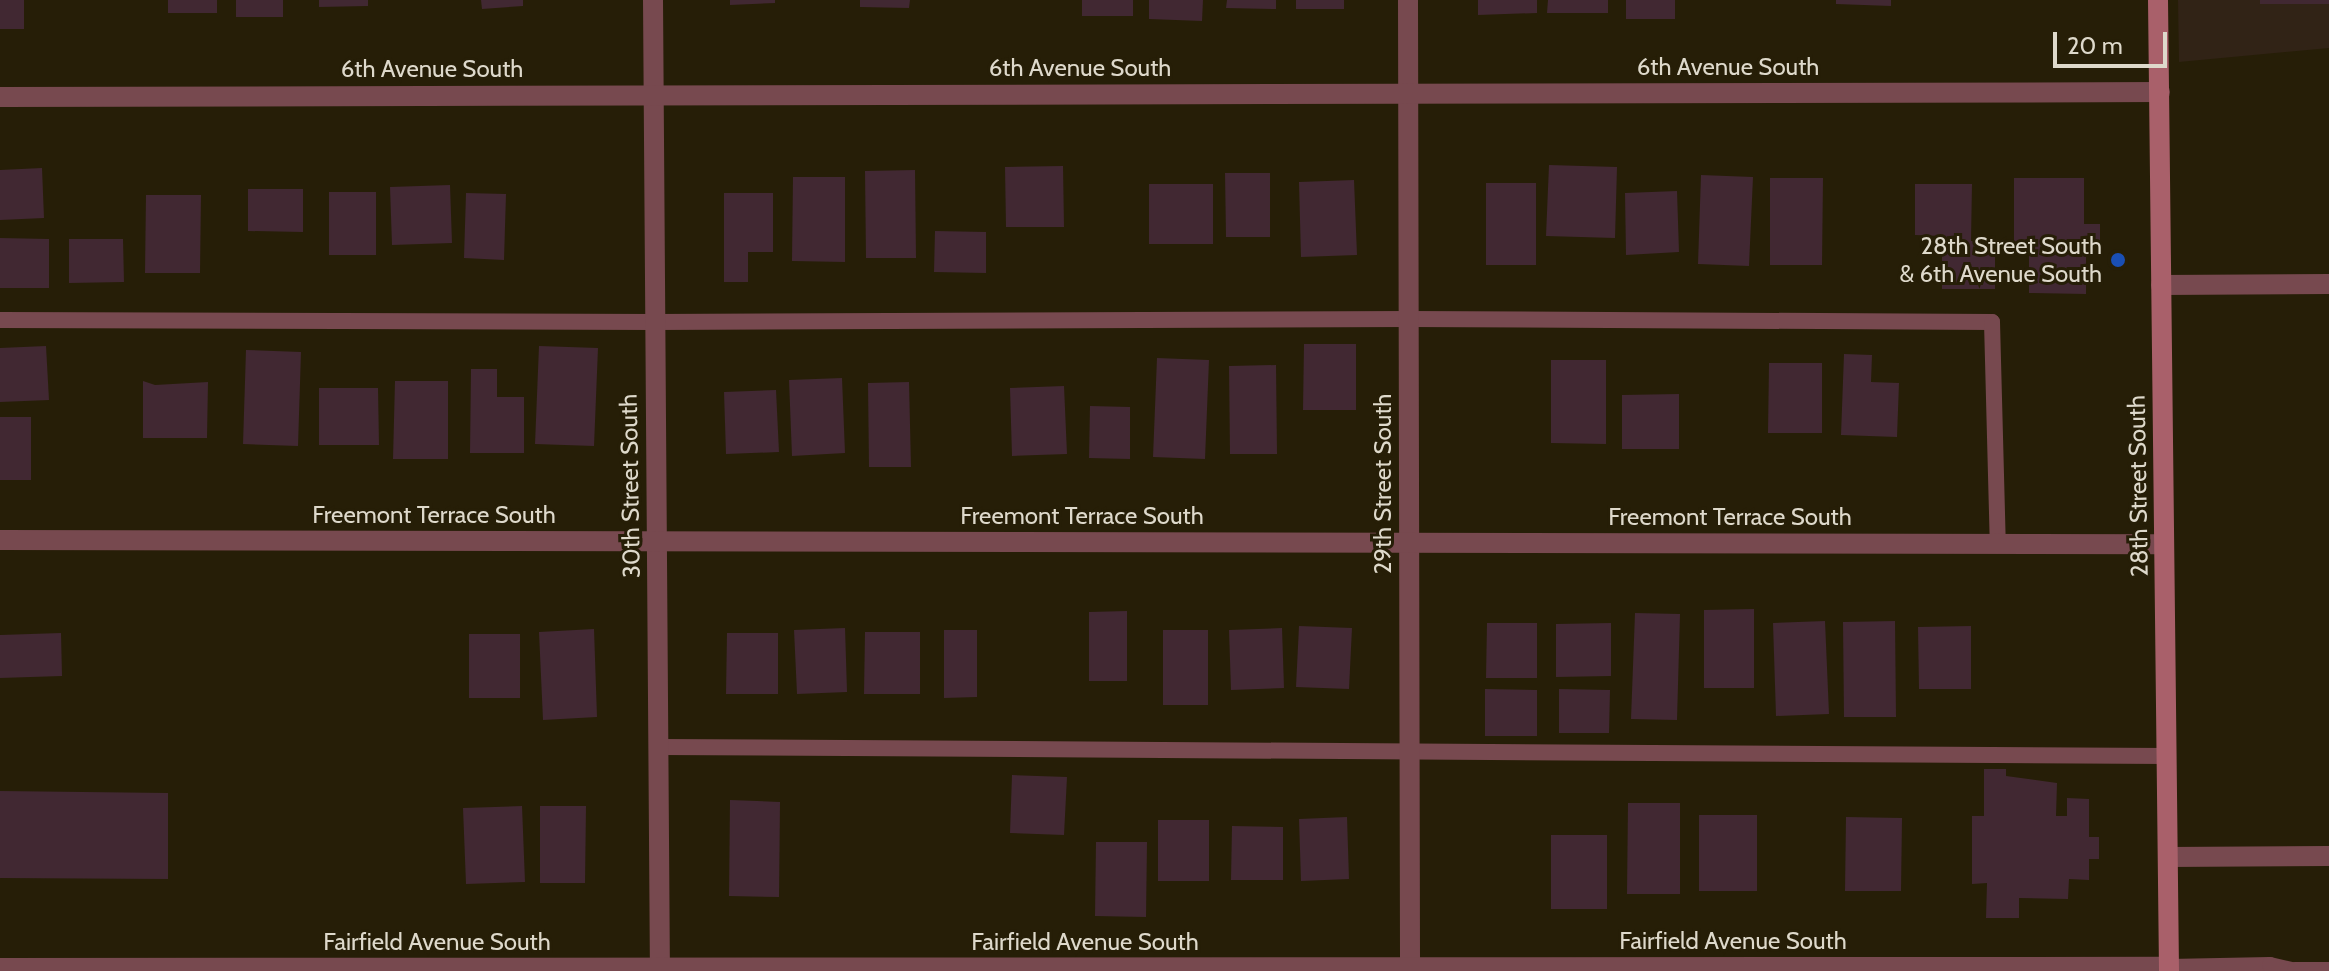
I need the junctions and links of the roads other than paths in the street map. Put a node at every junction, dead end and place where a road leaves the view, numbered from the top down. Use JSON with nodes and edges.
{"nodes":[{"id":1,"x":653,"y":0,"type":"edge"},
{"id":2,"x":1408,"y":0,"type":"edge"},
{"id":3,"x":2158,"y":0,"type":"edge"},
{"id":4,"x":2160,"y":92,"type":"junction"},
{"id":5,"x":656,"y":94,"type":"junction"},
{"id":6,"x":1408,"y":94,"type":"junction"},
{"id":7,"x":0,"y":97,"type":"edge"},
{"id":8,"x":2329,"y":284,"type":"edge"},
{"id":9,"x":2161,"y":285,"type":"junction"},
{"id":10,"x":1409,"y":319,"type":"junction"},
{"id":11,"x":0,"y":320,"type":"edge"},
{"id":12,"x":655,"y":322,"type":"junction"},
{"id":13,"x":0,"y":540,"type":"edge"},
{"id":14,"x":657,"y":541,"type":"junction"},
{"id":15,"x":1409,"y":543,"type":"junction"},
{"id":16,"x":1998,"y":544,"type":"junction"},
{"id":17,"x":2164,"y":544,"type":"junction"},
{"id":18,"x":660,"y":747,"type":"junction"},
{"id":19,"x":1409,"y":754,"type":"junction"},
{"id":20,"x":2167,"y":756,"type":"junction"},
{"id":21,"x":2329,"y":856,"type":"edge"},
{"id":22,"x":2168,"y":857,"type":"junction"},
{"id":23,"x":1410,"y":967,"type":"junction"},
{"id":24,"x":0,"y":968,"type":"edge"},
{"id":25,"x":660,"y":969,"type":"edge"},
{"id":26,"x":2169,"y":969,"type":"edge"},
{"id":27,"x":2296,"y":970,"type":"edge"},
{"id":28,"x":2329,"y":970,"type":"edge"}],
"edges":[{"from":1,"to":5,"type":"street","name":"30th Street South"},
{"from":2,"to":6,"type":"street","name":"29th Street South"},
{"from":3,"to":4,"type":"street","name":"28th Street South"},
{"from":4,"to":6,"type":"street","name":"6th Avenue South"},
{"from":4,"to":9,"type":"street","name":"28th Street South"},
{"from":5,"to":6,"type":"street","name":"6th Avenue South"},
{"from":5,"to":7,"type":"street","name":"6th Avenue South"},
{"from":5,"to":12,"type":"street","name":"30th Street South"},
{"from":6,"to":10,"type":"street","name":"29th Street South"},
{"from":8,"to":9,"type":"street"},
{"from":9,"to":17,"type":"street","name":"28th Street South"},
{"from":10,"to":12,"type":"lane"},
{"from":10,"to":15,"type":"street","name":"29th Street South"},
{"from":10,"to":16,"type":"lane"},
{"from":11,"to":12,"type":"lane"},
{"from":12,"to":14,"type":"street","name":"30th Street South"},
{"from":13,"to":14,"type":"street","name":"Freemont Terrace South"},
{"from":14,"to":15,"type":"street","name":"Freemont Terrace South"},
{"from":14,"to":18,"type":"street","name":"30th Street South"},
{"from":15,"to":16,"type":"street","name":"Freemont Terrace South"},
{"from":15,"to":19,"type":"street","name":"29th Street South"},
{"from":16,"to":17,"type":"street","name":"Freemont Terrace South"},
{"from":17,"to":20,"type":"street","name":"28th Street South"},
{"from":18,"to":19,"type":"lane"},
{"from":18,"to":25,"type":"street","name":"30th Street South"},
{"from":19,"to":20,"type":"lane"},
{"from":19,"to":23,"type":"street","name":"29th Street South"},
{"from":20,"to":22,"type":"street","name":"28th Street South"},
{"from":21,"to":22,"type":"street"},
{"from":22,"to":26,"type":"street","name":"28th Street South"},
{"from":23,"to":25,"type":"street","name":"Fairfield Avenue South"},
{"from":23,"to":26,"type":"street","name":"Fairfield Avenue South"},
{"from":24,"to":25,"type":"street","name":"Fairfield Avenue South"},
{"from":26,"to":27,"type":"lane"},
{"from":27,"to":28,"type":"lane"}]}
